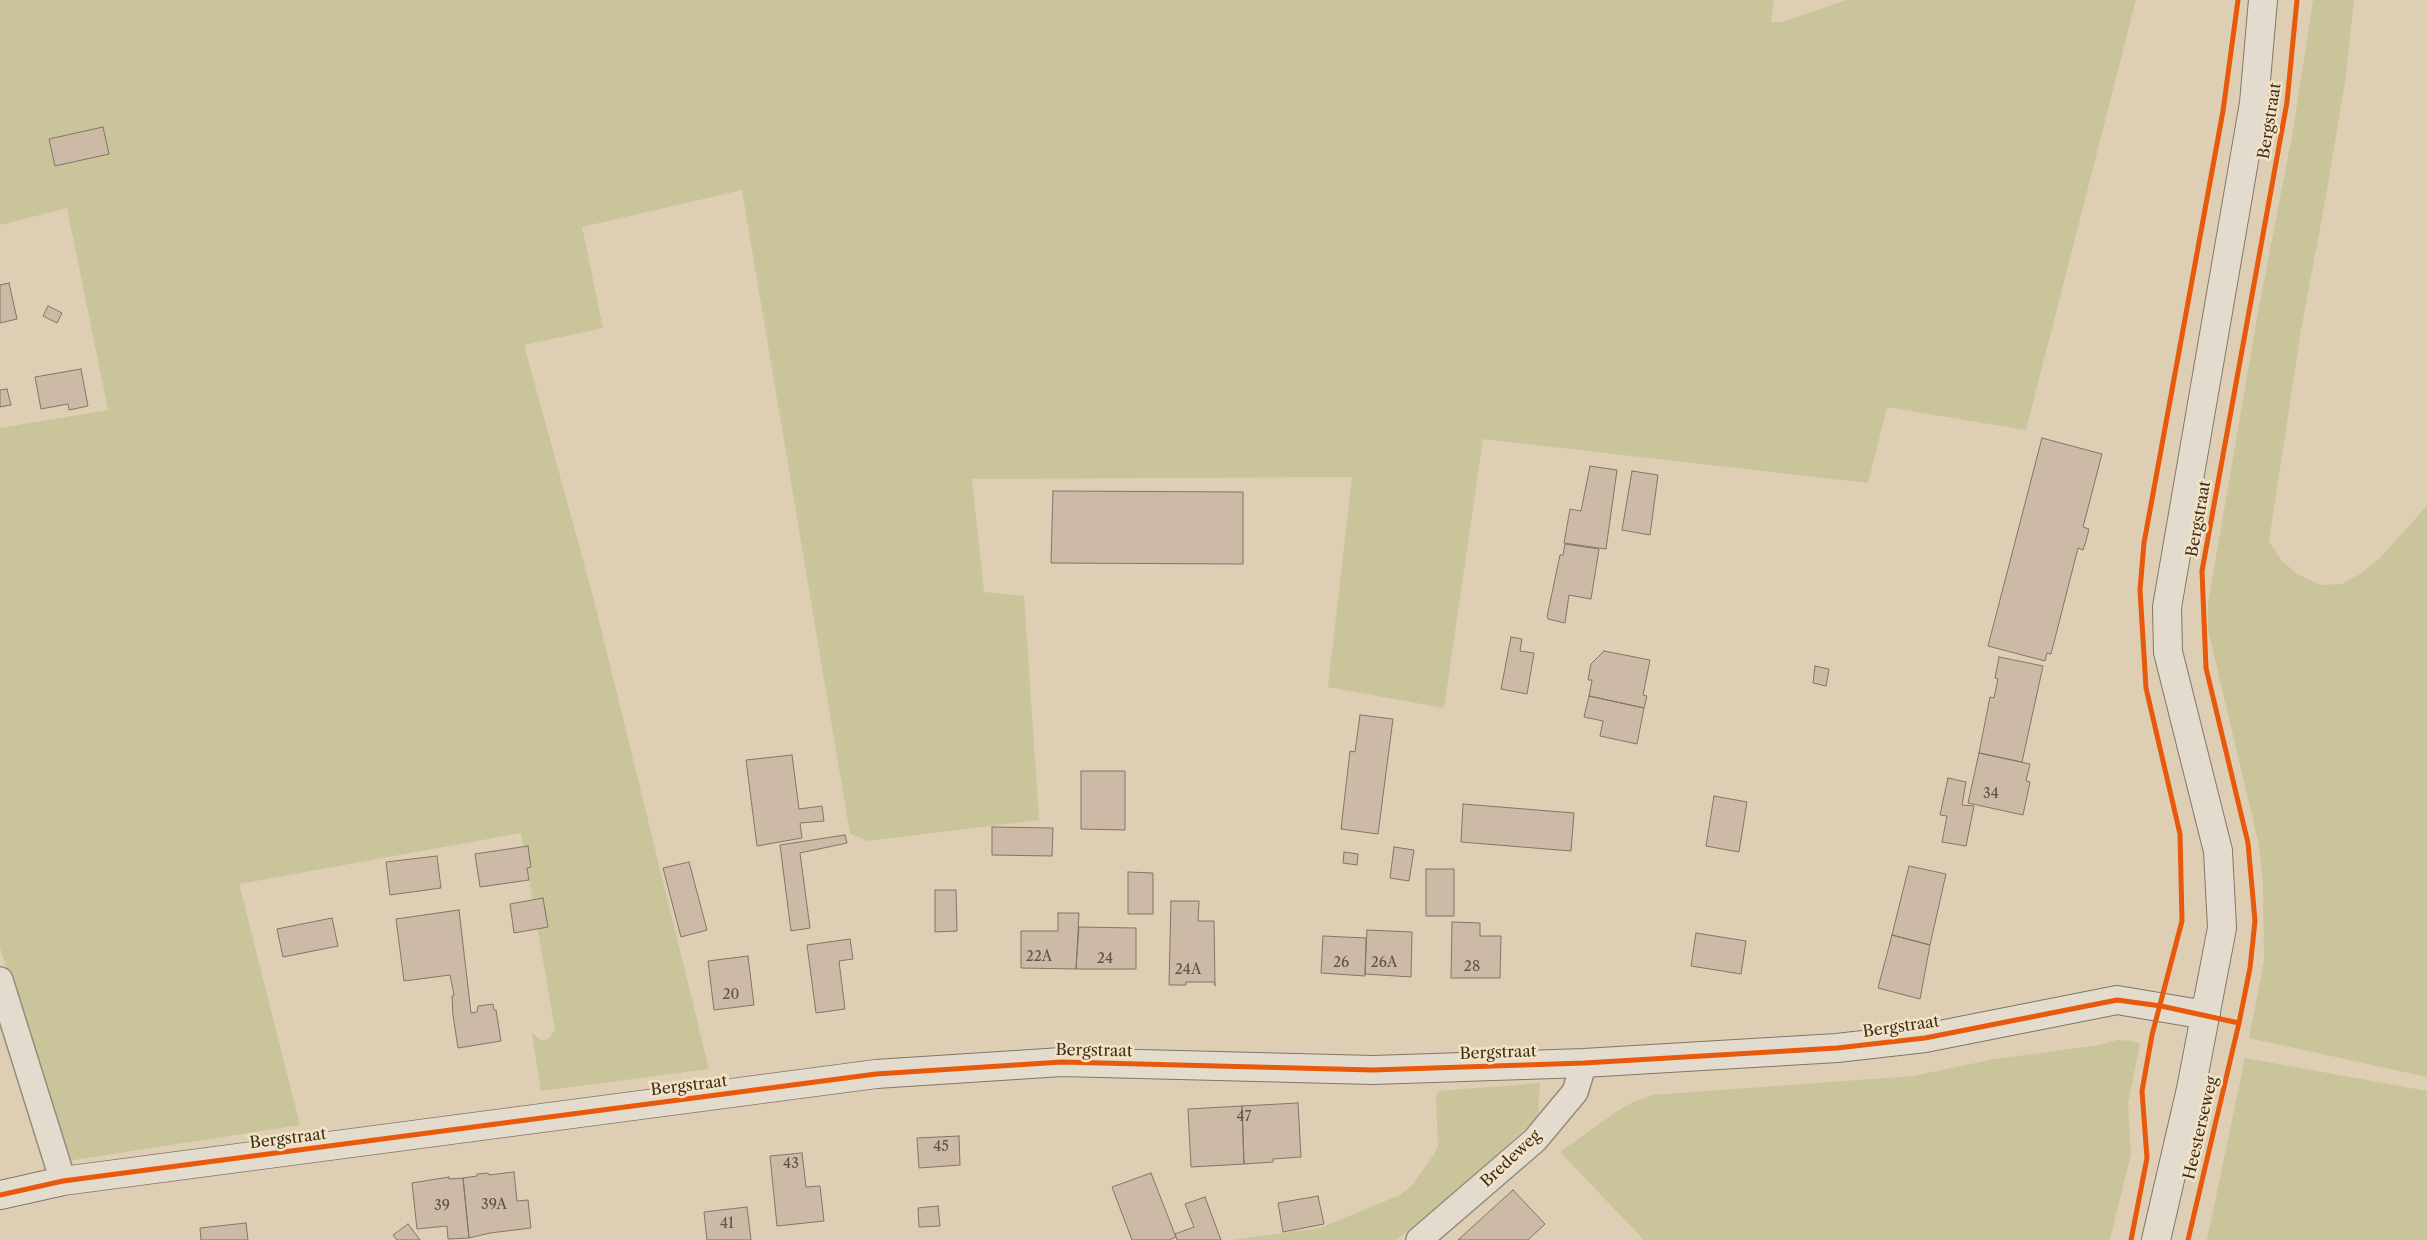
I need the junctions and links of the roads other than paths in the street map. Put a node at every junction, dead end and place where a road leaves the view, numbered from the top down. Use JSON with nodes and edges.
{"nodes":[{"id":1,"x":2263,"y":0,"type":"edge"},
{"id":2,"x":0,"y":980,"type":"edge"},
{"id":3,"x":2206,"y":1015,"type":"junction"},
{"id":4,"x":1584,"y":1064,"type":"junction"},
{"id":5,"x":63,"y":1181,"type":"junction"},
{"id":6,"x":0,"y":1195,"type":"edge"},
{"id":7,"x":1419,"y":1240,"type":"edge"},
{"id":8,"x":2156,"y":1240,"type":"edge"}],
"edges":[{"from":1,"to":3,"type":"street","name":"Bergstraat"},
{"from":2,"to":5,"type":"street"},
{"from":3,"to":4,"type":"street","name":"Bergstraat"},
{"from":3,"to":8,"type":"street","name":"Heesterseweg"},
{"from":4,"to":5,"type":"street","name":"Bergstraat"},
{"from":4,"to":7,"type":"street","name":"Bredeweg"},
{"from":5,"to":6,"type":"street","name":"Bergstraat"}]}
